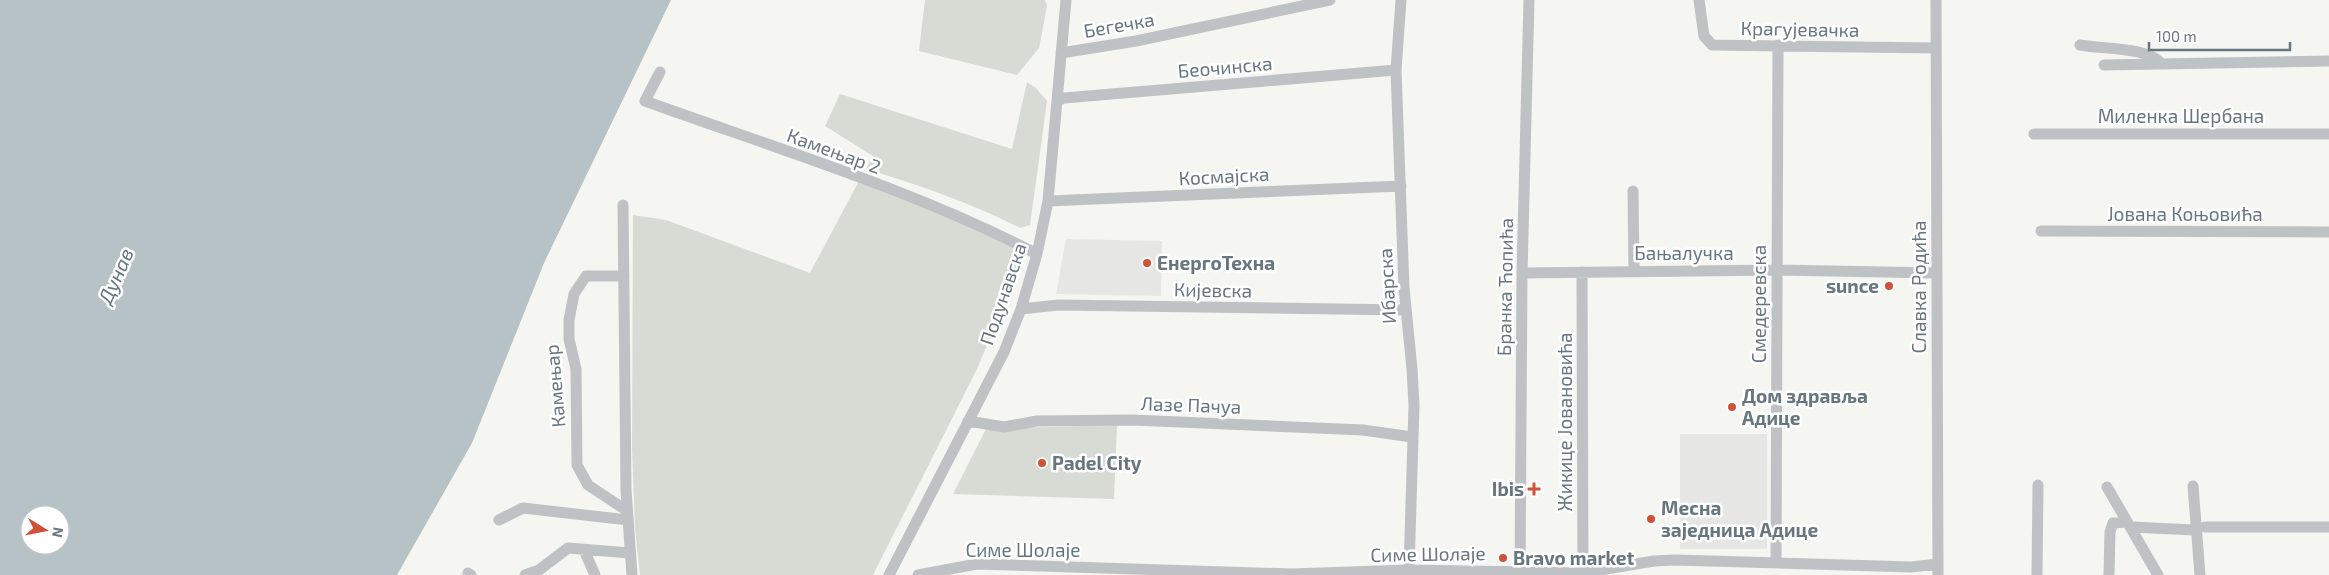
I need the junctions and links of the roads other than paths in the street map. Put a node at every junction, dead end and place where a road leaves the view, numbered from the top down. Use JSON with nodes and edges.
{"nodes":[{"id":1,"x":1066,"y":0,"type":"edge"},
{"id":2,"x":1330,"y":0,"type":"edge"},
{"id":3,"x":1401,"y":0,"type":"edge"},
{"id":4,"x":1529,"y":0,"type":"edge"},
{"id":5,"x":1699,"y":0,"type":"edge"},
{"id":6,"x":1936,"y":0,"type":"edge"},
{"id":7,"x":1778,"y":45,"type":"junction"},
{"id":8,"x":2080,"y":45,"type":"dead end"},
{"id":9,"x":1936,"y":48,"type":"junction"},
{"id":10,"x":1061,"y":53,"type":"junction"},
{"id":11,"x":2329,"y":61,"type":"edge"},
{"id":12,"x":2161,"y":64,"type":"junction"},
{"id":13,"x":2104,"y":65,"type":"dead end"},
{"id":14,"x":1396,"y":70,"type":"junction"},
{"id":15,"x":660,"y":72,"type":"dead end"},
{"id":16,"x":1057,"y":101,"type":"junction"},
{"id":17,"x":2034,"y":134,"type":"dead end"},
{"id":18,"x":2329,"y":134,"type":"edge"},
{"id":19,"x":1401,"y":186,"type":"junction"},
{"id":20,"x":1633,"y":190,"type":"dead end"},
{"id":21,"x":1048,"y":201,"type":"junction"},
{"id":22,"x":623,"y":204,"type":"dead end"},
{"id":23,"x":2041,"y":231,"type":"dead end"},
{"id":24,"x":2329,"y":232,"type":"edge"},
{"id":25,"x":1037,"y":254,"type":"junction"},
{"id":26,"x":1777,"y":270,"type":"junction"},
{"id":27,"x":1634,"y":271,"type":"junction"},
{"id":28,"x":1582,"y":272,"type":"junction"},
{"id":29,"x":1936,"y":272,"type":"junction"},
{"id":30,"x":1522,"y":273,"type":"junction"},
{"id":31,"x":624,"y":276,"type":"junction"},
{"id":32,"x":1021,"y":309,"type":"junction"},
{"id":33,"x":1405,"y":310,"type":"junction"},
{"id":34,"x":968,"y":421,"type":"junction"},
{"id":35,"x":1412,"y":437,"type":"junction"},
{"id":36,"x":2038,"y":485,"type":"dead end"},
{"id":37,"x":2193,"y":486,"type":"dead end"},
{"id":38,"x":2107,"y":487,"type":"dead end"},
{"id":39,"x":627,"y":515,"type":"junction"},
{"id":40,"x":499,"y":520,"type":"dead end"},
{"id":41,"x":2129,"y":525,"type":"junction"},
{"id":42,"x":2329,"y":527,"type":"edge"},
{"id":43,"x":2200,"y":528,"type":"junction"},
{"id":44,"x":584,"y":550,"type":"junction"},
{"id":45,"x":630,"y":553,"type":"junction"},
{"id":46,"x":1776,"y":562,"type":"junction"},
{"id":47,"x":977,"y":570,"type":"edge"},
{"id":48,"x":1409,"y":570,"type":"junction"},
{"id":49,"x":1800,"y":570,"type":"edge"},
{"id":50,"x":1938,"y":570,"type":"edge"},
{"id":51,"x":1136,"y":572,"type":"edge"},
{"id":52,"x":1582,"y":572,"type":"junction"},
{"id":53,"x":1225,"y":573,"type":"edge"},
{"id":54,"x":1520,"y":573,"type":"edge"},
{"id":55,"x":1273,"y":574,"type":"edge"},
{"id":56,"x":1362,"y":574,"type":"edge"},
{"id":57,"x":525,"y":575,"type":"edge"},
{"id":58,"x":595,"y":575,"type":"edge"},
{"id":59,"x":632,"y":575,"type":"edge"},
{"id":60,"x":889,"y":575,"type":"edge"},
{"id":61,"x":918,"y":575,"type":"edge"},
{"id":62,"x":2036,"y":575,"type":"edge"},
{"id":63,"x":2109,"y":575,"type":"edge"},
{"id":64,"x":2158,"y":575,"type":"edge"},
{"id":65,"x":2200,"y":575,"type":"edge"}],
"edges":[{"from":1,"to":10,"type":"street","name":"Подунавска"},
{"from":2,"to":10,"type":"street","name":"Бегечка"},
{"from":3,"to":14,"type":"street","name":"Ибарска"},
{"from":4,"to":30,"type":"street","name":"Бранка Ћопића"},
{"from":5,"to":7,"type":"street","name":"Крагујевачка"},
{"from":6,"to":9,"type":"street","name":"Славка Родића"},
{"from":7,"to":9,"type":"street","name":"Крагујевачка"},
{"from":7,"to":26,"type":"street","name":"Смедеревска"},
{"from":8,"to":12,"type":"street"},
{"from":9,"to":29,"type":"street","name":"Славка Родића"},
{"from":10,"to":16,"type":"street","name":"Подунавска"},
{"from":11,"to":12,"type":"street"},
{"from":12,"to":13,"type":"street"},
{"from":14,"to":16,"type":"street","name":"Беочинска"},
{"from":14,"to":19,"type":"street","name":"Ибарска"},
{"from":15,"to":25,"type":"street","name":"Камењар 2"},
{"from":16,"to":21,"type":"street","name":"Подунавска"},
{"from":17,"to":18,"type":"street","name":"Миленка Шербана"},
{"from":19,"to":21,"type":"street","name":"Космајска"},
{"from":19,"to":33,"type":"street","name":"Ибарска"},
{"from":20,"to":27,"type":"street"},
{"from":21,"to":25,"type":"street","name":"Подунавска"},
{"from":22,"to":31,"type":"street"},
{"from":23,"to":24,"type":"street","name":"Јована Коњовића"},
{"from":25,"to":32,"type":"street","name":"Подунавска"},
{"from":26,"to":27,"type":"street","name":"Бањалучка"},
{"from":26,"to":29,"type":"street","name":"Бањалучка"},
{"from":26,"to":46,"type":"street","name":"Смедеревска"},
{"from":27,"to":28,"type":"street","name":"Бањалучка"},
{"from":28,"to":30,"type":"street","name":"Бањалучка"},
{"from":28,"to":52,"type":"street","name":"Жикице Јовановића"},
{"from":29,"to":50,"type":"street","name":"Славка Родића"},
{"from":30,"to":54,"type":"street","name":"Бранка Ћопића"},
{"from":31,"to":39,"type":"street"},
{"from":31,"to":39,"type":"street","name":"Камењар"},
{"from":32,"to":33,"type":"street","name":"Кијевска"},
{"from":32,"to":34,"type":"street","name":"Подунавска"},
{"from":33,"to":35,"type":"street","name":"Ибарска"},
{"from":34,"to":35,"type":"street","name":"Лазе Пачуа"},
{"from":34,"to":60,"type":"street","name":"Подунавска"},
{"from":35,"to":48,"type":"street","name":"Ибарска"},
{"from":36,"to":62,"type":"street"},
{"from":37,"to":43,"type":"street"},
{"from":38,"to":41,"type":"street"},
{"from":39,"to":40,"type":"street"},
{"from":39,"to":45,"type":"street"},
{"from":41,"to":43,"type":"street"},
{"from":41,"to":63,"type":"street"},
{"from":41,"to":64,"type":"street"},
{"from":42,"to":43,"type":"street"},
{"from":43,"to":65,"type":"street"},
{"from":44,"to":45,"type":"street"},
{"from":44,"to":57,"type":"street"},
{"from":44,"to":58,"type":"street"},
{"from":45,"to":59,"type":"street"},
{"from":46,"to":49,"type":"street","name":"Симе Шолаје"},
{"from":46,"to":52,"type":"street","name":"Симе Шолаје"},
{"from":47,"to":51,"type":"street","name":"Симе Шолаје"},
{"from":47,"to":61,"type":"street","name":"Симе Шолаје"},
{"from":48,"to":54,"type":"street","name":"Симе Шолаје"},
{"from":48,"to":56,"type":"street","name":"Симе Шолаје"},
{"from":49,"to":50,"type":"street","name":"Симе Шолаје"},
{"from":51,"to":53,"type":"street","name":"Симе Шолаје"},
{"from":52,"to":54,"type":"street","name":"Симе Шолаје"},
{"from":53,"to":55,"type":"street","name":"Симе Шолаје"},
{"from":55,"to":56,"type":"street","name":"Симе Шолаје"}]}
